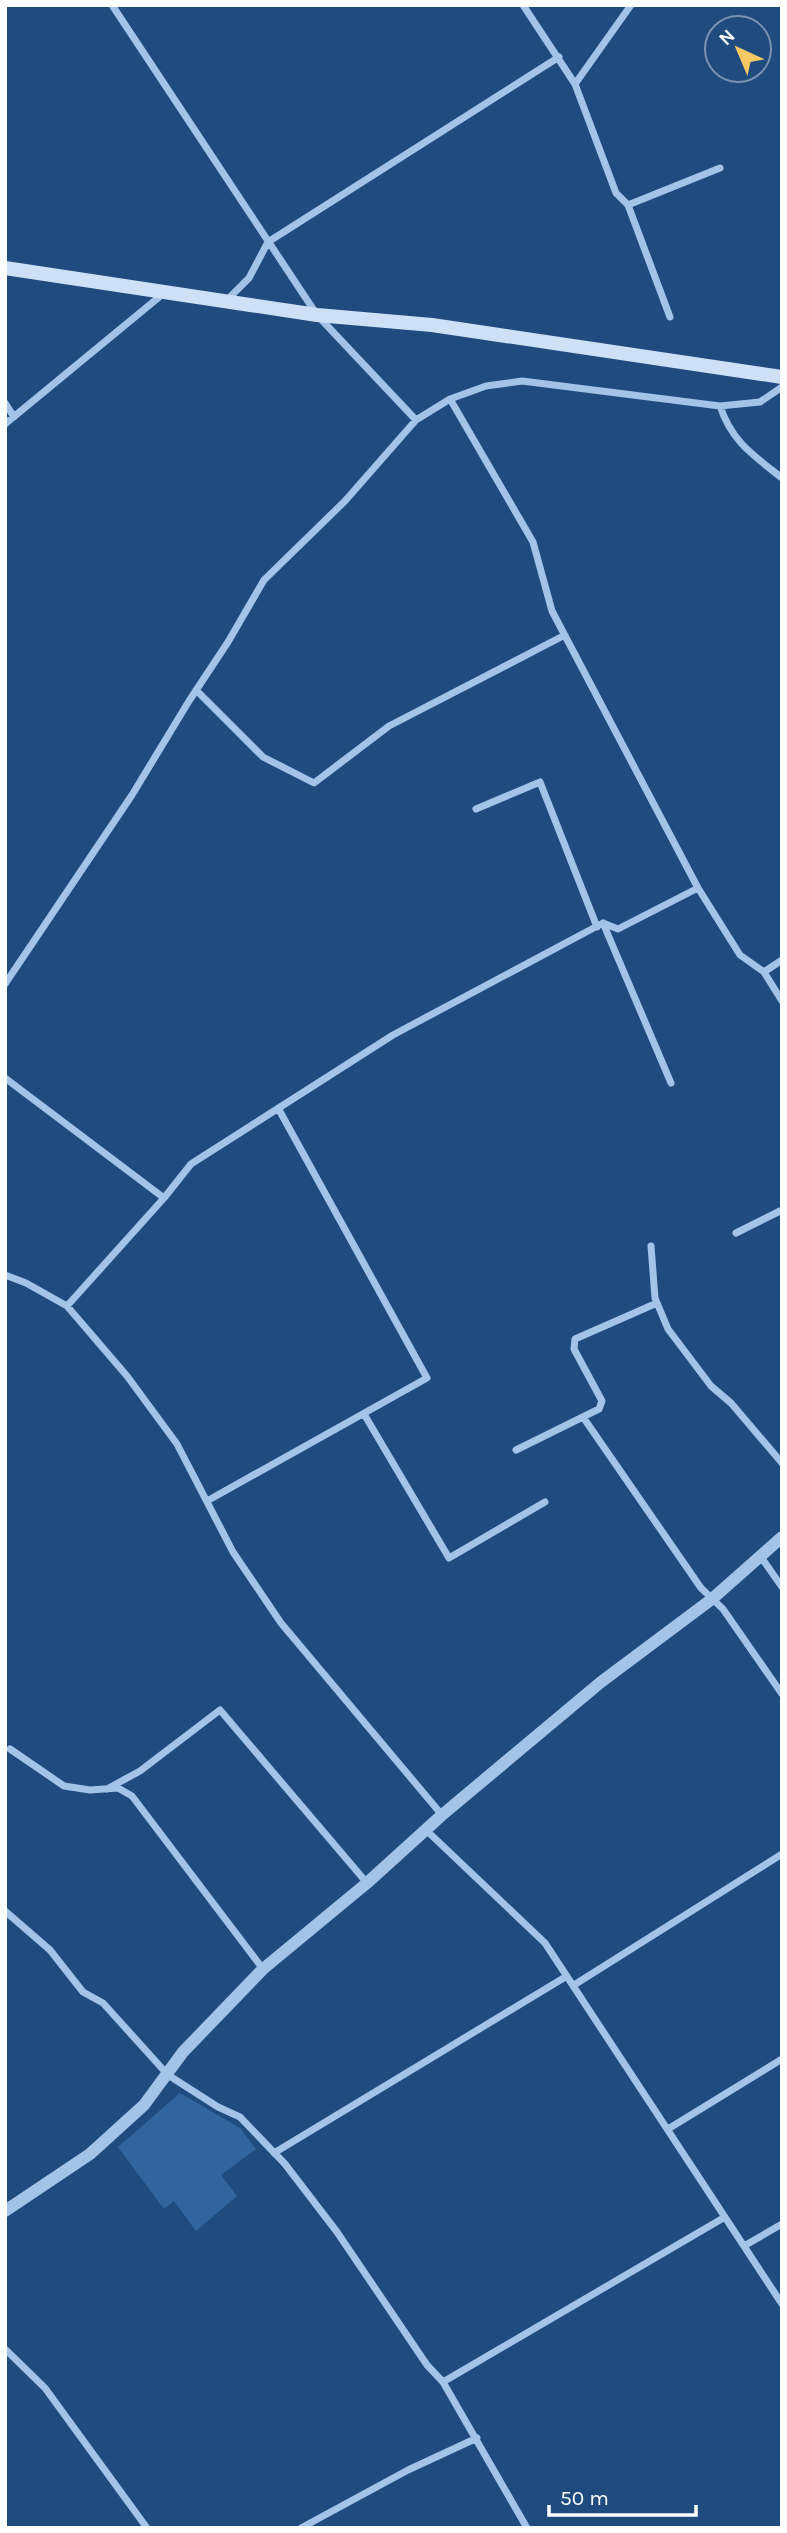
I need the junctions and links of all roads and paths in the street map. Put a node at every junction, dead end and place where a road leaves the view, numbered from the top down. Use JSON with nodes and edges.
{"nodes":[{"id":1,"x":112,"y":5,"type":"edge"},
{"id":2,"x":523,"y":5,"type":"edge"},
{"id":3,"x":631,"y":5,"type":"edge"},
{"id":4,"x":559,"y":57,"type":"junction"},
{"id":5,"x":575,"y":85,"type":"junction"},
{"id":6,"x":720,"y":168,"type":"dead end"},
{"id":7,"x":628,"y":205,"type":"junction"},
{"id":8,"x":268,"y":242,"type":"junction"},
{"id":9,"x":5,"y":268,"type":"edge"},
{"id":10,"x":164,"y":292,"type":"junction"},
{"id":11,"x":226,"y":301,"type":"junction"},
{"id":12,"x":317,"y":315,"type":"junction"},
{"id":13,"x":670,"y":317,"type":"dead end"},
{"id":14,"x":782,"y":377,"type":"edge"},
{"id":15,"x":782,"y":387,"type":"edge"},
{"id":16,"x":450,"y":399,"type":"junction"},
{"id":17,"x":5,"y":403,"type":"edge"},
{"id":18,"x":720,"y":406,"type":"junction"},
{"id":19,"x":14,"y":417,"type":"junction"},
{"id":20,"x":416,"y":420,"type":"junction"},
{"id":21,"x":5,"y":424,"type":"edge"},
{"id":22,"x":782,"y":478,"type":"edge"},
{"id":23,"x":565,"y":635,"type":"junction"},
{"id":24,"x":196,"y":690,"type":"junction"},
{"id":25,"x":477,"y":810,"type":"dead end"},
{"id":26,"x":698,"y":888,"type":"junction"},
{"id":27,"x":600,"y":925,"type":"junction"},
{"id":28,"x":782,"y":960,"type":"edge"},
{"id":29,"x":764,"y":972,"type":"junction"},
{"id":30,"x":5,"y":984,"type":"edge"},
{"id":31,"x":782,"y":1000,"type":"edge"},
{"id":32,"x":5,"y":1078,"type":"edge"},
{"id":33,"x":671,"y":1083,"type":"dead end"},
{"id":34,"x":278,"y":1108,"type":"junction"},
{"id":35,"x":164,"y":1198,"type":"junction"},
{"id":36,"x":782,"y":1210,"type":"edge"},
{"id":37,"x":736,"y":1233,"type":"dead end"},
{"id":38,"x":651,"y":1246,"type":"dead end"},
{"id":39,"x":5,"y":1275,"type":"edge"},
{"id":40,"x":657,"y":1303,"type":"junction"},
{"id":41,"x":66,"y":1307,"type":"junction"},
{"id":42,"x":364,"y":1414,"type":"junction"},
{"id":43,"x":583,"y":1417,"type":"junction"},
{"id":44,"x":516,"y":1450,"type":"dead end"},
{"id":45,"x":782,"y":1463,"type":"edge"},
{"id":46,"x":207,"y":1501,"type":"junction"},
{"id":47,"x":545,"y":1502,"type":"dead end"},
{"id":48,"x":782,"y":1537,"type":"edge"},
{"id":49,"x":761,"y":1557,"type":"junction"},
{"id":50,"x":782,"y":1587,"type":"edge"},
{"id":51,"x":712,"y":1599,"type":"junction"},
{"id":52,"x":782,"y":1694,"type":"edge"},
{"id":53,"x":10,"y":1749,"type":"dead end"},
{"id":54,"x":107,"y":1789,"type":"junction"},
{"id":55,"x":442,"y":1815,"type":"junction"},
{"id":56,"x":426,"y":1829,"type":"junction"},
{"id":57,"x":782,"y":1854,"type":"edge"},
{"id":58,"x":367,"y":1883,"type":"junction"},
{"id":59,"x":5,"y":1911,"type":"edge"},
{"id":60,"x":263,"y":1969,"type":"junction"},
{"id":61,"x":567,"y":1976,"type":"junction"},
{"id":62,"x":574,"y":1985,"type":"junction"},
{"id":63,"x":782,"y":2059,"type":"edge"},
{"id":64,"x":168,"y":2075,"type":"junction"},
{"id":65,"x":668,"y":2129,"type":"junction"},
{"id":66,"x":274,"y":2153,"type":"junction"},
{"id":67,"x":5,"y":2211,"type":"edge"},
{"id":68,"x":725,"y":2217,"type":"junction"},
{"id":69,"x":782,"y":2224,"type":"edge"},
{"id":70,"x":744,"y":2246,"type":"junction"},
{"id":71,"x":782,"y":2304,"type":"edge"},
{"id":72,"x":5,"y":2349,"type":"edge"},
{"id":73,"x":443,"y":2382,"type":"junction"},
{"id":74,"x":477,"y":2438,"type":"junction"},
{"id":75,"x":147,"y":2528,"type":"edge"},
{"id":76,"x":301,"y":2528,"type":"edge"},
{"id":77,"x":527,"y":2528,"type":"edge"}],
"edges":[{"from":1,"to":8,"type":"street"},
{"from":2,"to":4,"type":"street"},
{"from":3,"to":5,"type":"street"},
{"from":4,"to":5,"type":"street"},
{"from":4,"to":8,"type":"street"},
{"from":5,"to":7,"type":"street"},
{"from":6,"to":7,"type":"street"},
{"from":7,"to":13,"type":"street"},
{"from":8,"to":11,"type":"street"},
{"from":8,"to":12,"type":"street"},
{"from":9,"to":10,"type":"main road"},
{"from":10,"to":11,"type":"main road"},
{"from":10,"to":19,"type":"street"},
{"from":11,"to":12,"type":"main road"},
{"from":12,"to":14,"type":"main road"},
{"from":12,"to":20,"type":"street"},
{"from":15,"to":18,"type":"street"},
{"from":16,"to":18,"type":"street"},
{"from":16,"to":20,"type":"street"},
{"from":16,"to":23,"type":"street"},
{"from":17,"to":19,"type":"street"},
{"from":18,"to":22,"type":"street"},
{"from":19,"to":21,"type":"street"},
{"from":20,"to":24,"type":"street"},
{"from":23,"to":24,"type":"street"},
{"from":23,"to":26,"type":"street"},
{"from":24,"to":30,"type":"street"},
{"from":25,"to":27,"type":"street"},
{"from":26,"to":27,"type":"street"},
{"from":26,"to":29,"type":"street"},
{"from":27,"to":33,"type":"street"},
{"from":27,"to":34,"type":"street"},
{"from":28,"to":29,"type":"street"},
{"from":29,"to":31,"type":"street"},
{"from":32,"to":35,"type":"street"},
{"from":34,"to":35,"type":"street"},
{"from":34,"to":42,"type":"street"},
{"from":35,"to":41,"type":"street"},
{"from":36,"to":37,"type":"street"},
{"from":38,"to":40,"type":"street"},
{"from":39,"to":41,"type":"street"},
{"from":40,"to":43,"type":"street"},
{"from":40,"to":45,"type":"street"},
{"from":41,"to":46,"type":"street"},
{"from":42,"to":46,"type":"street"},
{"from":42,"to":47,"type":"street"},
{"from":43,"to":44,"type":"street"},
{"from":43,"to":51,"type":"street"},
{"from":46,"to":55,"type":"street"},
{"from":48,"to":49,"type":"street"},
{"from":49,"to":50,"type":"street"},
{"from":49,"to":51,"type":"street"},
{"from":51,"to":52,"type":"street"},
{"from":51,"to":55,"type":"street"},
{"from":53,"to":54,"type":"street"},
{"from":54,"to":58,"type":"street"},
{"from":54,"to":60,"type":"street"},
{"from":55,"to":56,"type":"street"},
{"from":56,"to":58,"type":"street"},
{"from":56,"to":61,"type":"street"},
{"from":57,"to":62,"type":"street"},
{"from":58,"to":60,"type":"street"},
{"from":59,"to":64,"type":"street"},
{"from":60,"to":64,"type":"street"},
{"from":61,"to":62,"type":"street"},
{"from":61,"to":66,"type":"street"},
{"from":62,"to":65,"type":"street"},
{"from":63,"to":65,"type":"street"},
{"from":64,"to":66,"type":"street"},
{"from":64,"to":67,"type":"street"},
{"from":65,"to":68,"type":"street"},
{"from":66,"to":73,"type":"street"},
{"from":68,"to":70,"type":"street"},
{"from":68,"to":73,"type":"street"},
{"from":69,"to":70,"type":"street"},
{"from":70,"to":71,"type":"street"},
{"from":72,"to":75,"type":"street"},
{"from":73,"to":74,"type":"street"},
{"from":74,"to":76,"type":"street"},
{"from":74,"to":77,"type":"street"}]}
